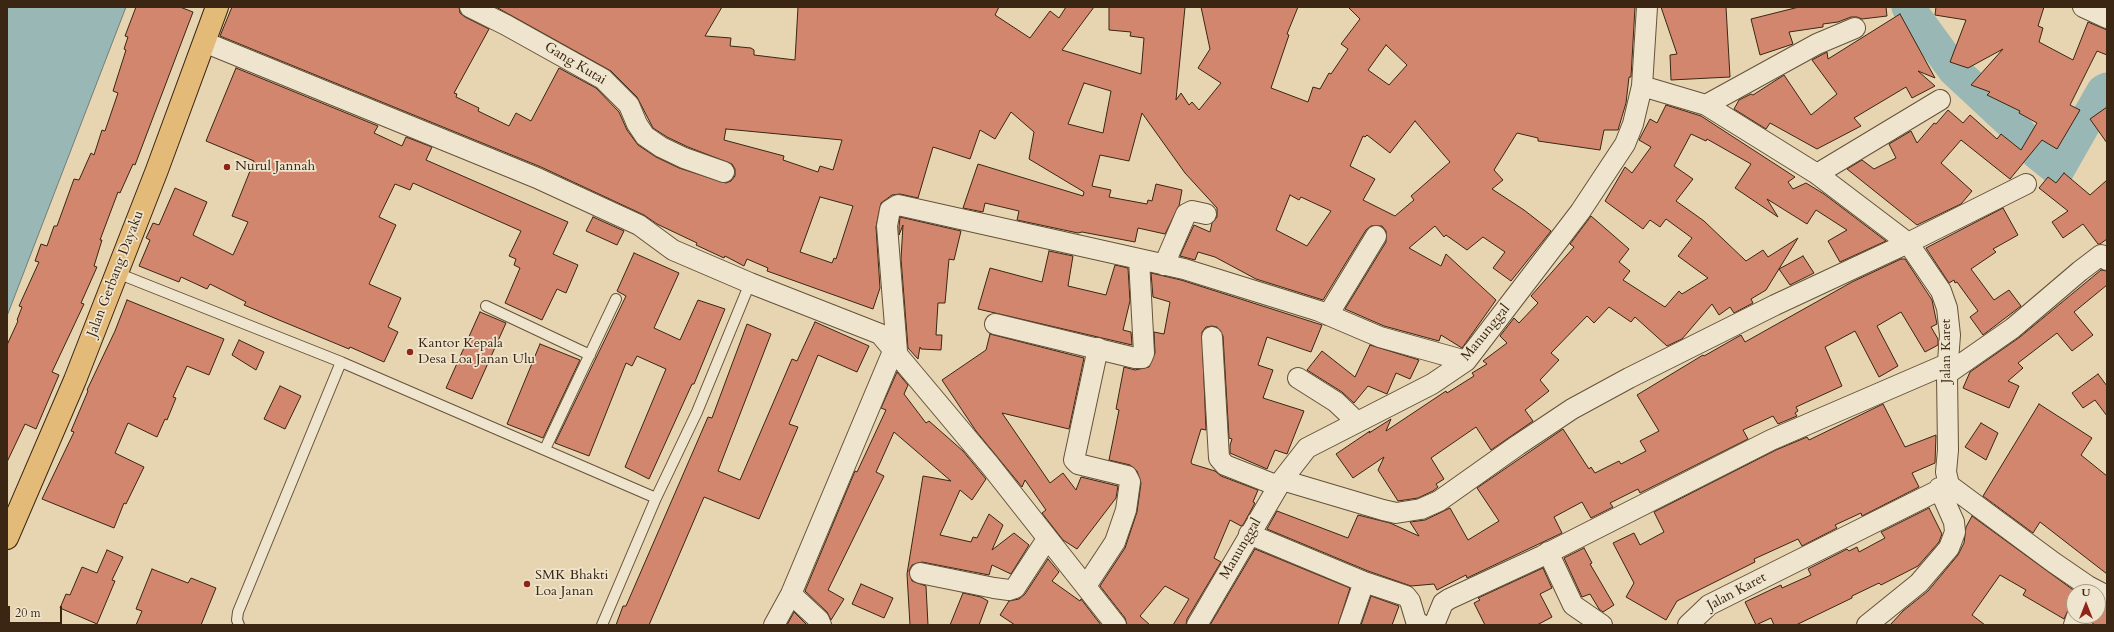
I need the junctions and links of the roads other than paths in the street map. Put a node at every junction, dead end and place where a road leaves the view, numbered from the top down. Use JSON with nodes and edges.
{"nodes":[{"id":1,"x":217,"y":7,"type":"edge"},
{"id":2,"x":470,"y":7,"type":"edge"},
{"id":3,"x":1647,"y":7,"type":"edge"},
{"id":4,"x":2083,"y":7,"type":"edge"},
{"id":5,"x":2107,"y":18,"type":"edge"},
{"id":6,"x":1855,"y":28,"type":"dead end"},
{"id":7,"x":204,"y":42,"type":"junction"},
{"id":8,"x":1642,"y":86,"type":"junction"},
{"id":9,"x":1940,"y":100,"type":"dead end"},
{"id":10,"x":1706,"y":105,"type":"junction"},
{"id":11,"x":724,"y":172,"type":"dead end"},
{"id":12,"x":1817,"y":174,"type":"junction"},
{"id":13,"x":2026,"y":184,"type":"dead end"},
{"id":14,"x":1206,"y":214,"type":"dead end"},
{"id":15,"x":1376,"y":236,"type":"dead end"},
{"id":16,"x":1908,"y":243,"type":"junction"},
{"id":17,"x":2105,"y":255,"type":"edge"},
{"id":18,"x":1139,"y":259,"type":"junction"},
{"id":19,"x":1164,"y":265,"type":"junction"},
{"id":20,"x":117,"y":273,"type":"junction"},
{"id":21,"x":750,"y":283,"type":"junction"},
{"id":22,"x":616,"y":299,"type":"dead end"},
{"id":23,"x":486,"y":306,"type":"dead end"},
{"id":24,"x":1328,"y":315,"type":"junction"},
{"id":25,"x":995,"y":324,"type":"dead end"},
{"id":26,"x":1212,"y":337,"type":"dead end"},
{"id":27,"x":1098,"y":348,"type":"junction"},
{"id":28,"x":895,"y":350,"type":"junction"},
{"id":29,"x":590,"y":355,"type":"junction"},
{"id":30,"x":1466,"y":361,"type":"junction"},
{"id":31,"x":341,"y":362,"type":"junction"},
{"id":32,"x":1947,"y":369,"type":"junction"},
{"id":33,"x":1298,"y":378,"type":"dead end"},
{"id":34,"x":1357,"y":422,"type":"junction"},
{"id":35,"x":545,"y":449,"type":"junction"},
{"id":36,"x":1280,"y":483,"type":"junction"},
{"id":37,"x":1944,"y":487,"type":"junction"},
{"id":38,"x":656,"y":498,"type":"junction"},
{"id":39,"x":1249,"y":534,"type":"junction"},
{"id":40,"x":7,"y":538,"type":"edge"},
{"id":41,"x":1047,"y":539,"type":"junction"},
{"id":42,"x":1548,"y":552,"type":"junction"},
{"id":43,"x":920,"y":573,"type":"dead end"},
{"id":44,"x":1364,"y":582,"type":"junction"},
{"id":45,"x":2079,"y":584,"type":"edge"},
{"id":46,"x":1086,"y":586,"type":"junction"},
{"id":47,"x":790,"y":594,"type":"junction"},
{"id":48,"x":239,"y":625,"type":"edge"},
{"id":49,"x":602,"y":625,"type":"edge"},
{"id":50,"x":774,"y":625,"type":"edge"},
{"id":51,"x":821,"y":625,"type":"edge"},
{"id":52,"x":1116,"y":625,"type":"edge"},
{"id":53,"x":1197,"y":625,"type":"edge"},
{"id":54,"x":1349,"y":625,"type":"edge"},
{"id":55,"x":1422,"y":625,"type":"edge"},
{"id":56,"x":1434,"y":625,"type":"edge"},
{"id":57,"x":1602,"y":625,"type":"edge"},
{"id":58,"x":1688,"y":625,"type":"edge"},
{"id":59,"x":1867,"y":625,"type":"edge"}],
"edges":[{"from":1,"to":7,"type":"highway","name":"Jalan Gerbang Dayaku"},
{"from":2,"to":11,"type":"street","name":"Gang Kutai"},
{"from":3,"to":8,"type":"street","name":"Manunggal"},
{"from":4,"to":5,"type":"street"},
{"from":6,"to":10,"type":"street"},
{"from":7,"to":20,"type":"highway","name":"Jalan Gerbang Dayaku"},
{"from":7,"to":21,"type":"street"},
{"from":8,"to":10,"type":"street","name":"Jalan Karet"},
{"from":8,"to":30,"type":"street","name":"Manunggal"},
{"from":9,"to":12,"type":"street"},
{"from":10,"to":12,"type":"street","name":"Jalan Karet"},
{"from":12,"to":16,"type":"street","name":"Jalan Karet"},
{"from":13,"to":16,"type":"street"},
{"from":14,"to":19,"type":"street"},
{"from":15,"to":24,"type":"street"},
{"from":16,"to":32,"type":"street","name":"Jalan Karet"},
{"from":16,"to":36,"type":"street"},
{"from":17,"to":32,"type":"street"},
{"from":18,"to":19,"type":"street"},
{"from":18,"to":27,"type":"street"},
{"from":18,"to":28,"type":"street"},
{"from":19,"to":24,"type":"street"},
{"from":20,"to":31,"type":"lane"},
{"from":20,"to":40,"type":"highway","name":"Jalan Gerbang Dayaku"},
{"from":21,"to":28,"type":"street"},
{"from":21,"to":38,"type":"lane"},
{"from":22,"to":29,"type":"lane"},
{"from":23,"to":29,"type":"lane"},
{"from":24,"to":30,"type":"street"},
{"from":25,"to":27,"type":"street"},
{"from":26,"to":36,"type":"street"},
{"from":27,"to":46,"type":"street"},
{"from":28,"to":41,"type":"street"},
{"from":28,"to":47,"type":"street"},
{"from":29,"to":35,"type":"lane"},
{"from":30,"to":34,"type":"street","name":"Manunggal"},
{"from":31,"to":35,"type":"lane"},
{"from":31,"to":48,"type":"lane"},
{"from":32,"to":37,"type":"street","name":"Jalan Karet"},
{"from":32,"to":42,"type":"street"},
{"from":33,"to":34,"type":"street"},
{"from":34,"to":36,"type":"street","name":"Manunggal"},
{"from":35,"to":38,"type":"lane"},
{"from":36,"to":39,"type":"street","name":"Manunggal"},
{"from":37,"to":45,"type":"street"},
{"from":37,"to":58,"type":"street","name":"Jalan Karet"},
{"from":37,"to":59,"type":"street"},
{"from":38,"to":49,"type":"lane"},
{"from":39,"to":44,"type":"street"},
{"from":39,"to":53,"type":"street","name":"Manunggal"},
{"from":41,"to":43,"type":"street"},
{"from":41,"to":46,"type":"street"},
{"from":42,"to":56,"type":"street"},
{"from":42,"to":57,"type":"street"},
{"from":44,"to":54,"type":"street"},
{"from":44,"to":55,"type":"street"},
{"from":46,"to":52,"type":"street"},
{"from":47,"to":50,"type":"street"},
{"from":47,"to":51,"type":"street"}]}
